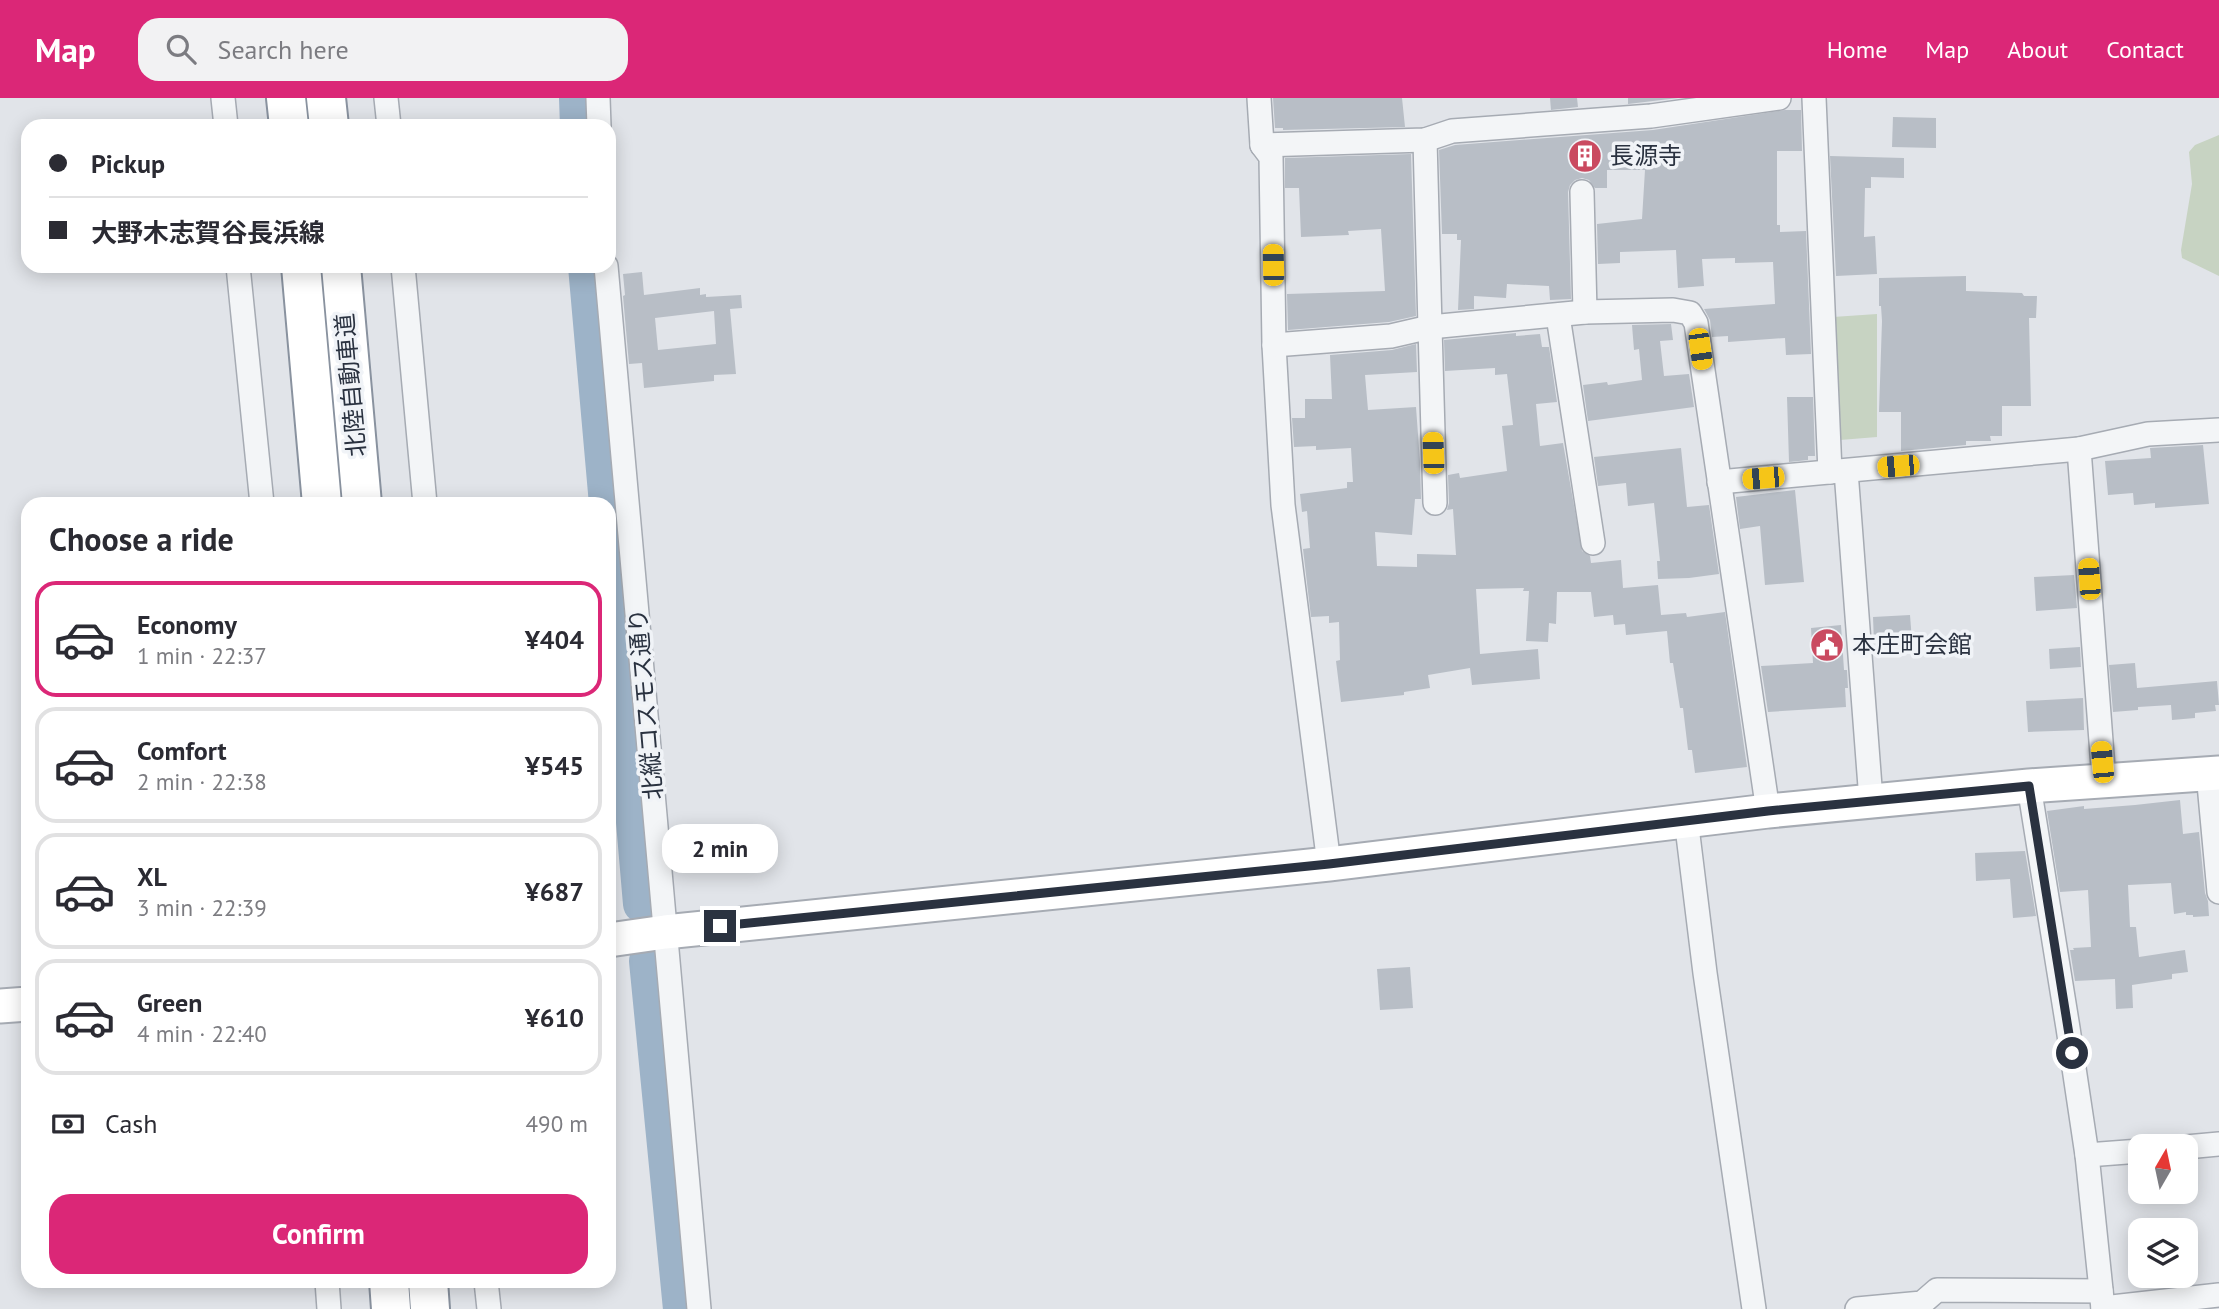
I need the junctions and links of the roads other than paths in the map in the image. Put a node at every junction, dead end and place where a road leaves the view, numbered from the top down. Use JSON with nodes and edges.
{"nodes":[{"id":1,"x":223,"y":98,"type":"edge"},
{"id":2,"x":286,"y":98,"type":"edge"},
{"id":3,"x":326,"y":98,"type":"edge"},
{"id":4,"x":386,"y":98,"type":"edge"},
{"id":5,"x":598,"y":98,"type":"edge"},
{"id":6,"x":1259,"y":98,"type":"edge"},
{"id":7,"x":1779,"y":98,"type":"edge"},
{"id":8,"x":1814,"y":98,"type":"edge"},
{"id":9,"x":225,"y":119,"type":"edge"},
{"id":10,"x":288,"y":119,"type":"edge"},
{"id":11,"x":328,"y":119,"type":"edge"},
{"id":12,"x":388,"y":119,"type":"edge"},
{"id":13,"x":598,"y":119,"type":"edge"},
{"id":14,"x":1425,"y":140,"type":"junction"},
{"id":15,"x":1262,"y":145,"type":"junction"},
{"id":16,"x":1582,"y":192,"type":"dead end"},
{"id":17,"x":239,"y":273,"type":"edge"},
{"id":18,"x":302,"y":273,"type":"edge"},
{"id":19,"x":342,"y":273,"type":"edge"},
{"id":20,"x":404,"y":273,"type":"edge"},
{"id":21,"x":607,"y":273,"type":"edge"},
{"id":22,"x":1585,"y":312,"type":"junction"},
{"id":23,"x":1558,"y":316,"type":"junction"},
{"id":24,"x":1430,"y":327,"type":"junction"},
{"id":25,"x":1274,"y":345,"type":"junction"},
{"id":26,"x":2219,"y":430,"type":"edge"},
{"id":27,"x":2079,"y":449,"type":"junction"},
{"id":28,"x":1838,"y":472,"type":"junction"},
{"id":29,"x":1719,"y":482,"type":"junction"},
{"id":30,"x":261,"y":497,"type":"edge"},
{"id":31,"x":321,"y":497,"type":"edge"},
{"id":32,"x":361,"y":497,"type":"edge"},
{"id":33,"x":424,"y":497,"type":"edge"},
{"id":34,"x":1435,"y":503,"type":"dead end"},
{"id":35,"x":1593,"y":543,"type":"dead end"},
{"id":36,"x":2213,"y":773,"type":"edge"},
{"id":37,"x":2104,"y":781,"type":"junction"},
{"id":38,"x":2029,"y":786,"type":"junction"},
{"id":39,"x":1871,"y":800,"type":"junction"},
{"id":40,"x":1768,"y":811,"type":"junction"},
{"id":41,"x":1686,"y":820,"type":"junction"},
{"id":42,"x":1329,"y":864,"type":"junction"},
{"id":43,"x":2219,"y":892,"type":"edge"},
{"id":44,"x":665,"y":932,"type":"junction"},
{"id":45,"x":616,"y":939,"type":"edge"},
{"id":46,"x":21,"y":1004,"type":"edge"},
{"id":47,"x":0,"y":1006,"type":"edge"},
{"id":48,"x":2219,"y":1144,"type":"edge"},
{"id":49,"x":2198,"y":1146,"type":"edge"},
{"id":50,"x":2128,"y":1152,"type":"edge"},
{"id":51,"x":2087,"y":1155,"type":"junction"},
{"id":52,"x":328,"y":1288,"type":"edge"},
{"id":53,"x":390,"y":1288,"type":"edge"},
{"id":54,"x":428,"y":1288,"type":"edge"},
{"id":55,"x":487,"y":1288,"type":"edge"},
{"id":56,"x":2219,"y":1295,"type":"edge"},
{"id":57,"x":2102,"y":1303,"type":"edge"},
{"id":58,"x":329,"y":1309,"type":"edge"},
{"id":59,"x":391,"y":1309,"type":"edge"},
{"id":60,"x":430,"y":1309,"type":"edge"},
{"id":61,"x":489,"y":1309,"type":"edge"},
{"id":62,"x":699,"y":1309,"type":"edge"},
{"id":63,"x":1754,"y":1309,"type":"edge"},
{"id":64,"x":1857,"y":1309,"type":"edge"}],
"edges":[{"from":1,"to":9,"type":"street"},
{"from":2,"to":10,"type":"highway"},
{"from":3,"to":11,"type":"highway"},
{"from":4,"to":12,"type":"street"},
{"from":5,"to":13,"type":"street"},
{"from":6,"to":15,"type":"street"},
{"from":7,"to":14,"type":"street"},
{"from":8,"to":28,"type":"street"},
{"from":14,"to":15,"type":"street"},
{"from":14,"to":24,"type":"street"},
{"from":15,"to":25,"type":"street"},
{"from":16,"to":22,"type":"street"},
{"from":17,"to":30,"type":"street"},
{"from":18,"to":31,"type":"highway","name":"北陸自動車道"},
{"from":19,"to":32,"type":"highway","name":"北陸自動車道"},
{"from":20,"to":33,"type":"street"},
{"from":21,"to":44,"type":"street","name":"北縦コスモス通り"},
{"from":22,"to":23,"type":"street"},
{"from":22,"to":29,"type":"street"},
{"from":23,"to":24,"type":"street"},
{"from":23,"to":35,"type":"street"},
{"from":24,"to":25,"type":"street"},
{"from":24,"to":34,"type":"street"},
{"from":25,"to":42,"type":"street"},
{"from":26,"to":27,"type":"street"},
{"from":27,"to":28,"type":"street"},
{"from":27,"to":37,"type":"street"},
{"from":28,"to":29,"type":"street"},
{"from":28,"to":39,"type":"street"},
{"from":29,"to":40,"type":"street"},
{"from":36,"to":37,"type":"main road"},
{"from":36,"to":43,"type":"street"},
{"from":37,"to":38,"type":"main road"},
{"from":38,"to":39,"type":"main road"},
{"from":38,"to":51,"type":"street"},
{"from":39,"to":40,"type":"main road"},
{"from":40,"to":41,"type":"main road"},
{"from":41,"to":42,"type":"main road"},
{"from":41,"to":63,"type":"street"},
{"from":42,"to":44,"type":"main road"},
{"from":44,"to":45,"type":"main road"},
{"from":44,"to":62,"type":"street","name":"北縦コスモス通り"},
{"from":46,"to":47,"type":"main road"},
{"from":48,"to":49,"type":"street"},
{"from":50,"to":51,"type":"street"},
{"from":51,"to":57,"type":"street"},
{"from":52,"to":58,"type":"street"},
{"from":53,"to":59,"type":"highway"},
{"from":54,"to":60,"type":"highway"},
{"from":55,"to":61,"type":"street"},
{"from":56,"to":57,"type":"street"},
{"from":57,"to":64,"type":"street"}]}
